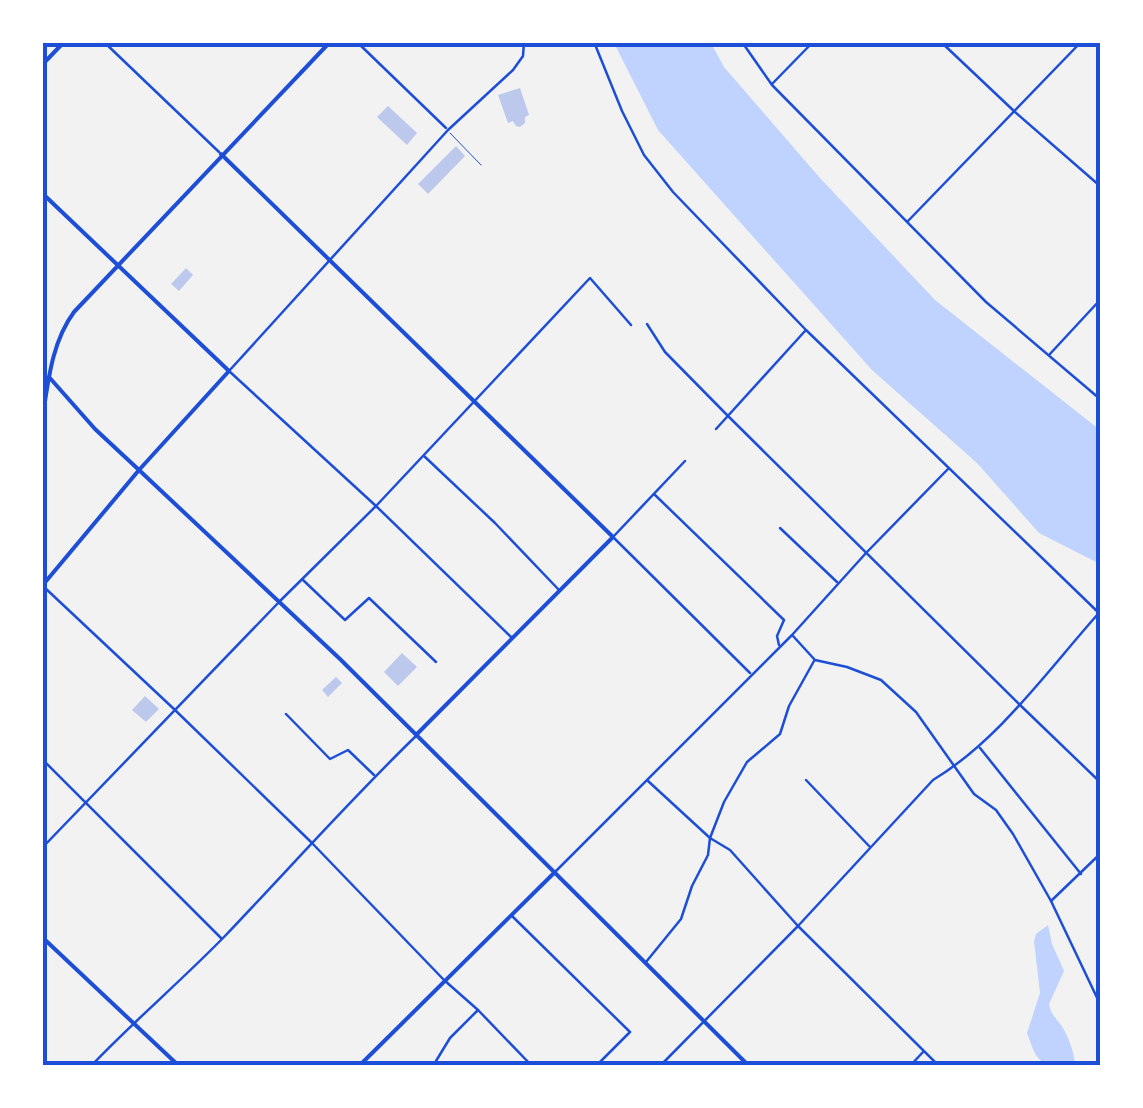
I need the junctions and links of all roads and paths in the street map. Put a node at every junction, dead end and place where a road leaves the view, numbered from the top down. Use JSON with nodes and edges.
{"nodes":[{"id":1,"x":64,"y":42,"type":"edge"},
{"id":2,"x":104,"y":42,"type":"edge"},
{"id":3,"x":330,"y":42,"type":"edge"},
{"id":4,"x":357,"y":42,"type":"edge"},
{"id":5,"x":524,"y":42,"type":"edge"},
{"id":6,"x":594,"y":42,"type":"edge"},
{"id":7,"x":742,"y":42,"type":"edge"},
{"id":8,"x":814,"y":42,"type":"edge"},
{"id":9,"x":941,"y":42,"type":"edge"},
{"id":10,"x":1081,"y":42,"type":"edge"},
{"id":11,"x":42,"y":65,"type":"edge"},
{"id":12,"x":772,"y":84,"type":"junction"},
{"id":13,"x":1016,"y":112,"type":"junction"},
{"id":14,"x":448,"y":130,"type":"junction"},
{"id":15,"x":222,"y":154,"type":"junction"},
{"id":16,"x":482,"y":165,"type":"dead end"},
{"id":17,"x":1100,"y":186,"type":"edge"},
{"id":18,"x":42,"y":194,"type":"edge"},
{"id":19,"x":906,"y":222,"type":"junction"},
{"id":20,"x":329,"y":260,"type":"junction"},
{"id":21,"x":117,"y":265,"type":"junction"},
{"id":22,"x":1100,"y":300,"type":"edge"},
{"id":23,"x":647,"y":324,"type":"dead end"},
{"id":24,"x":631,"y":325,"type":"dead end"},
{"id":25,"x":806,"y":330,"type":"junction"},
{"id":26,"x":1048,"y":356,"type":"junction"},
{"id":27,"x":229,"y":371,"type":"junction"},
{"id":28,"x":49,"y":376,"type":"junction"},
{"id":29,"x":1100,"y":399,"type":"edge"},
{"id":30,"x":475,"y":400,"type":"junction"},
{"id":31,"x":728,"y":416,"type":"junction"},
{"id":32,"x":42,"y":421,"type":"edge"},
{"id":33,"x":716,"y":428,"type":"dead end"},
{"id":34,"x":424,"y":455,"type":"junction"},
{"id":35,"x":684,"y":461,"type":"dead end"},
{"id":36,"x":949,"y":468,"type":"junction"},
{"id":37,"x":139,"y":470,"type":"junction"},
{"id":38,"x":654,"y":493,"type":"junction"},
{"id":39,"x":376,"y":506,"type":"junction"},
{"id":40,"x":780,"y":528,"type":"dead end"},
{"id":41,"x":613,"y":537,"type":"junction"},
{"id":42,"x":866,"y":553,"type":"junction"},
{"id":43,"x":302,"y":579,"type":"junction"},
{"id":44,"x":838,"y":583,"type":"junction"},
{"id":45,"x":42,"y":586,"type":"edge"},
{"id":46,"x":559,"y":590,"type":"junction"},
{"id":47,"x":280,"y":601,"type":"junction"},
{"id":48,"x":1100,"y":613,"type":"edge"},
{"id":49,"x":792,"y":634,"type":"junction"},
{"id":50,"x":512,"y":638,"type":"junction"},
{"id":51,"x":779,"y":645,"type":"junction"},
{"id":52,"x":815,"y":660,"type":"junction"},
{"id":53,"x":436,"y":662,"type":"dead end"},
{"id":54,"x":751,"y":674,"type":"junction"},
{"id":55,"x":1019,"y":704,"type":"junction"},
{"id":56,"x":175,"y":710,"type":"junction"},
{"id":57,"x":286,"y":714,"type":"dead end"},
{"id":58,"x":417,"y":735,"type":"junction"},
{"id":59,"x":978,"y":746,"type":"junction"},
{"id":60,"x":42,"y":758,"type":"edge"},
{"id":61,"x":956,"y":766,"type":"junction"},
{"id":62,"x":375,"y":776,"type":"junction"},
{"id":63,"x":646,"y":779,"type":"junction"},
{"id":64,"x":806,"y":780,"type":"dead end"},
{"id":65,"x":1100,"y":782,"type":"edge"},
{"id":66,"x":86,"y":804,"type":"junction"},
{"id":67,"x":710,"y":838,"type":"junction"},
{"id":68,"x":311,"y":842,"type":"junction"},
{"id":69,"x":42,"y":848,"type":"edge"},
{"id":70,"x":871,"y":848,"type":"junction"},
{"id":71,"x":1100,"y":854,"type":"edge"},
{"id":72,"x":555,"y":872,"type":"junction"},
{"id":73,"x":1081,"y":874,"type":"junction"},
{"id":74,"x":1051,"y":901,"type":"junction"},
{"id":75,"x":511,"y":915,"type":"junction"},
{"id":76,"x":798,"y":926,"type":"junction"},
{"id":77,"x":42,"y":937,"type":"edge"},
{"id":78,"x":222,"y":938,"type":"junction"},
{"id":79,"x":646,"y":962,"type":"junction"},
{"id":80,"x":444,"y":980,"type":"junction"},
{"id":81,"x":1100,"y":1004,"type":"edge"},
{"id":82,"x":478,"y":1010,"type":"junction"},
{"id":83,"x":134,"y":1021,"type":"junction"},
{"id":84,"x":705,"y":1021,"type":"junction"},
{"id":85,"x":924,"y":1051,"type":"junction"},
{"id":86,"x":91,"y":1066,"type":"edge"},
{"id":87,"x":179,"y":1066,"type":"edge"},
{"id":88,"x":359,"y":1066,"type":"edge"},
{"id":89,"x":440,"y":1066,"type":"edge"},
{"id":90,"x":532,"y":1066,"type":"edge"},
{"id":91,"x":596,"y":1066,"type":"edge"},
{"id":92,"x":660,"y":1066,"type":"edge"},
{"id":93,"x":750,"y":1066,"type":"edge"},
{"id":94,"x":910,"y":1066,"type":"edge"},
{"id":95,"x":939,"y":1066,"type":"edge"}],
"edges":[{"from":1,"to":11,"type":"street"},
{"from":2,"to":15,"type":"street"},
{"from":3,"to":15,"type":"street"},
{"from":4,"to":14,"type":"street"},
{"from":5,"to":14,"type":"street"},
{"from":6,"to":25,"type":"street"},
{"from":7,"to":12,"type":"street"},
{"from":8,"to":12,"type":"street"},
{"from":9,"to":13,"type":"street"},
{"from":10,"to":13,"type":"street"},
{"from":12,"to":19,"type":"street"},
{"from":13,"to":17,"type":"street"},
{"from":13,"to":19,"type":"street"},
{"from":14,"to":16,"type":"lane"},
{"from":14,"to":20,"type":"street"},
{"from":15,"to":20,"type":"street"},
{"from":15,"to":21,"type":"street"},
{"from":18,"to":21,"type":"street"},
{"from":19,"to":26,"type":"street"},
{"from":20,"to":27,"type":"street"},
{"from":20,"to":30,"type":"street"},
{"from":21,"to":27,"type":"street"},
{"from":21,"to":28,"type":"street"},
{"from":22,"to":26,"type":"street"},
{"from":23,"to":31,"type":"street"},
{"from":24,"to":30,"type":"street"},
{"from":25,"to":31,"type":"street"},
{"from":25,"to":36,"type":"street"},
{"from":26,"to":29,"type":"street"},
{"from":27,"to":37,"type":"street"},
{"from":27,"to":39,"type":"street"},
{"from":28,"to":32,"type":"street"},
{"from":28,"to":37,"type":"street"},
{"from":30,"to":34,"type":"street"},
{"from":30,"to":41,"type":"street"},
{"from":31,"to":33,"type":"street"},
{"from":31,"to":42,"type":"street"},
{"from":34,"to":39,"type":"street"},
{"from":34,"to":46,"type":"street"},
{"from":35,"to":38,"type":"street"},
{"from":36,"to":42,"type":"street"},
{"from":36,"to":48,"type":"street"},
{"from":37,"to":45,"type":"street"},
{"from":37,"to":47,"type":"street"},
{"from":38,"to":41,"type":"street"},
{"from":38,"to":51,"type":"street"},
{"from":39,"to":43,"type":"street"},
{"from":39,"to":50,"type":"street"},
{"from":40,"to":44,"type":"street"},
{"from":41,"to":46,"type":"street"},
{"from":41,"to":54,"type":"street"},
{"from":42,"to":44,"type":"street"},
{"from":42,"to":55,"type":"street"},
{"from":43,"to":47,"type":"street"},
{"from":43,"to":53,"type":"street"},
{"from":44,"to":49,"type":"street"},
{"from":45,"to":56,"type":"street"},
{"from":46,"to":50,"type":"street"},
{"from":47,"to":56,"type":"street"},
{"from":47,"to":58,"type":"street"},
{"from":48,"to":55,"type":"street"},
{"from":49,"to":51,"type":"street"},
{"from":49,"to":52,"type":"street"},
{"from":50,"to":58,"type":"street"},
{"from":51,"to":54,"type":"street"},
{"from":52,"to":61,"type":"street"},
{"from":52,"to":67,"type":"street"},
{"from":54,"to":63,"type":"street"},
{"from":55,"to":59,"type":"street"},
{"from":55,"to":65,"type":"street"},
{"from":56,"to":66,"type":"street"},
{"from":56,"to":68,"type":"street"},
{"from":57,"to":62,"type":"street"},
{"from":58,"to":62,"type":"street"},
{"from":58,"to":72,"type":"street"},
{"from":59,"to":61,"type":"street"},
{"from":59,"to":73,"type":"street"},
{"from":60,"to":66,"type":"street"},
{"from":61,"to":70,"type":"street"},
{"from":61,"to":74,"type":"street"},
{"from":62,"to":68,"type":"street"},
{"from":63,"to":67,"type":"street"},
{"from":63,"to":72,"type":"street"},
{"from":64,"to":70,"type":"street"},
{"from":66,"to":69,"type":"street"},
{"from":66,"to":78,"type":"street"},
{"from":67,"to":76,"type":"street"},
{"from":67,"to":79,"type":"street"},
{"from":68,"to":78,"type":"street"},
{"from":68,"to":80,"type":"street"},
{"from":70,"to":76,"type":"street"},
{"from":71,"to":73,"type":"street"},
{"from":72,"to":75,"type":"street"},
{"from":72,"to":79,"type":"street"},
{"from":73,"to":74,"type":"street"},
{"from":74,"to":81,"type":"street"},
{"from":75,"to":80,"type":"street"},
{"from":75,"to":91,"type":"street"},
{"from":76,"to":84,"type":"street"},
{"from":76,"to":85,"type":"street"},
{"from":77,"to":83,"type":"street"},
{"from":78,"to":83,"type":"street"},
{"from":79,"to":84,"type":"street"},
{"from":80,"to":82,"type":"street"},
{"from":80,"to":88,"type":"street"},
{"from":82,"to":89,"type":"street"},
{"from":82,"to":90,"type":"street"},
{"from":83,"to":86,"type":"street"},
{"from":83,"to":87,"type":"street"},
{"from":84,"to":92,"type":"street"},
{"from":84,"to":93,"type":"street"},
{"from":85,"to":94,"type":"street"},
{"from":85,"to":95,"type":"street"}]}
